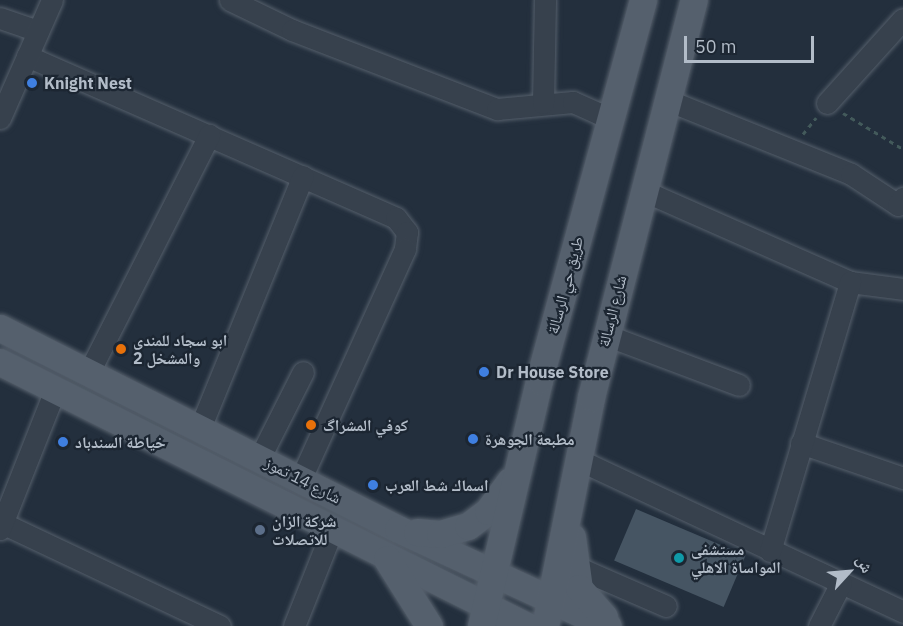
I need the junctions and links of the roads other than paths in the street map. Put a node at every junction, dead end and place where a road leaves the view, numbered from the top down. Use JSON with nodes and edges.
{"nodes":[{"id":1,"x":52,"y":0,"type":"edge"},
{"id":2,"x":230,"y":0,"type":"edge"},
{"id":3,"x":545,"y":0,"type":"edge"},
{"id":4,"x":643,"y":0,"type":"edge"},
{"id":5,"x":694,"y":0,"type":"edge"},
{"id":6,"x":0,"y":18,"type":"edge"},
{"id":7,"x":903,"y":19,"type":"edge"},
{"id":8,"x":38,"y":32,"type":"junction"},
{"id":9,"x":27,"y":56,"type":"junction"},
{"id":10,"x":667,"y":100,"type":"junction"},
{"id":11,"x":543,"y":103,"type":"junction"},
{"id":12,"x":827,"y":103,"type":"road end"},
{"id":13,"x":0,"y":118,"type":"edge"},
{"id":14,"x":611,"y":119,"type":"junction"},
{"id":15,"x":209,"y":135,"type":"junction"},
{"id":16,"x":303,"y":176,"type":"junction"},
{"id":17,"x":644,"y":191,"type":"junction"},
{"id":18,"x":903,"y":198,"type":"edge"},
{"id":19,"x":850,"y":282,"type":"junction"},
{"id":20,"x":903,"y":289,"type":"edge"},
{"id":21,"x":0,"y":328,"type":"edge"},
{"id":22,"x":606,"y":335,"type":"junction"},
{"id":23,"x":0,"y":362,"type":"edge"},
{"id":24,"x":89,"y":372,"type":"junction"},
{"id":25,"x":303,"y":372,"type":"dead end"},
{"id":26,"x":739,"y":385,"type":"dead end"},
{"id":27,"x":56,"y":390,"type":"junction"},
{"id":28,"x":200,"y":428,"type":"junction"},
{"id":29,"x":801,"y":443,"type":"junction"},
{"id":30,"x":260,"y":458,"type":"junction"},
{"id":31,"x":579,"y":460,"type":"junction"},
{"id":32,"x":518,"y":470,"type":"junction"},
{"id":33,"x":301,"y":478,"type":"junction"},
{"id":34,"x":903,"y":478,"type":"edge"},
{"id":35,"x":574,"y":489,"type":"junction"},
{"id":36,"x":1,"y":526,"type":"edge"},
{"id":37,"x":333,"y":528,"type":"junction"},
{"id":38,"x":398,"y":529,"type":"junction"},
{"id":39,"x":770,"y":551,"type":"junction"},
{"id":40,"x":382,"y":554,"type":"junction"},
{"id":41,"x":574,"y":566,"type":"junction"},
{"id":42,"x":493,"y":571,"type":"junction"},
{"id":43,"x":841,"y":584,"type":"junction"},
{"id":44,"x":551,"y":597,"type":"junction"},
{"id":45,"x":666,"y":606,"type":"dead end"},
{"id":46,"x":903,"y":612,"type":"edge"},
{"id":47,"x":484,"y":616,"type":"edge"},
{"id":48,"x":220,"y":626,"type":"edge"},
{"id":49,"x":294,"y":626,"type":"edge"},
{"id":50,"x":429,"y":626,"type":"edge"},
{"id":51,"x":527,"y":626,"type":"edge"},
{"id":52,"x":545,"y":626,"type":"edge"},
{"id":53,"x":608,"y":626,"type":"edge"},
{"id":54,"x":618,"y":626,"type":"edge"},
{"id":55,"x":819,"y":626,"type":"edge"}],
"edges":[{"from":1,"to":8,"type":"street"},
{"from":2,"to":11,"type":"street"},
{"from":3,"to":11,"type":"street"},
{"from":4,"to":14,"type":"main road","name":"طريق حي الرسالة"},
{"from":5,"to":10,"type":"main road","name":"شارع الرسالة"},
{"from":6,"to":8,"type":"street"},
{"from":7,"to":12,"type":"street"},
{"from":8,"to":9,"type":"street"},
{"from":9,"to":13,"type":"street"},
{"from":9,"to":15,"type":"street"},
{"from":10,"to":17,"type":"main road","name":"شارع الرسالة"},
{"from":10,"to":18,"type":"street"},
{"from":11,"to":14,"type":"street"},
{"from":14,"to":32,"type":"main road","name":"طريق حي الرسالة"},
{"from":15,"to":16,"type":"street"},
{"from":15,"to":24,"type":"street"},
{"from":16,"to":28,"type":"street"},
{"from":16,"to":33,"type":"street"},
{"from":17,"to":19,"type":"street"},
{"from":17,"to":22,"type":"main road","name":"شارع الرسالة"},
{"from":19,"to":20,"type":"street"},
{"from":19,"to":29,"type":"street"},
{"from":21,"to":24,"type":"main road","name":"شارع 14 تموز"},
{"from":22,"to":26,"type":"street"},
{"from":22,"to":31,"type":"main road","name":"شارع الرسالة"},
{"from":23,"to":27,"type":"main road","name":"شارع 14 تموز"},
{"from":24,"to":28,"type":"main road","name":"شارع 14 تموز"},
{"from":25,"to":30,"type":"street"},
{"from":27,"to":36,"type":"street"},
{"from":27,"to":37,"type":"main road","name":"شارع 14 تموز"},
{"from":28,"to":30,"type":"main road","name":"شارع 14 تموز"},
{"from":29,"to":34,"type":"street"},
{"from":29,"to":39,"type":"street"},
{"from":30,"to":33,"type":"main road","name":"شارع 14 تموز"},
{"from":31,"to":35,"type":"main road","name":"شارع الرسالة"},
{"from":31,"to":39,"type":"street"},
{"from":32,"to":38,"type":"main road"},
{"from":32,"to":42,"type":"main road","name":"طريق حي الرسالة"},
{"from":33,"to":38,"type":"main road","name":"شارع 14 تموز"},
{"from":35,"to":41,"type":"main road"},
{"from":35,"to":44,"type":"main road","name":"شارع الرسالة"},
{"from":36,"to":48,"type":"street"},
{"from":37,"to":40,"type":"main road","name":"شارع 14 تموز"},
{"from":37,"to":49,"type":"street"},
{"from":38,"to":42,"type":"main road","name":"شارع 14 تموز"},
{"from":39,"to":43,"type":"street"},
{"from":40,"to":47,"type":"main road","name":"شارع 14 تموز"},
{"from":40,"to":50,"type":"main road"},
{"from":41,"to":45,"type":"street"},
{"from":41,"to":54,"type":"main road"},
{"from":42,"to":44,"type":"main road","name":"شارع 14 تموز"},
{"from":42,"to":47,"type":"main road"},
{"from":43,"to":46,"type":"street"},
{"from":43,"to":55,"type":"street"},
{"from":44,"to":52,"type":"main road","name":"شارع الرسالة"},
{"from":44,"to":53,"type":"main road","name":"شارع 14 تموز"},
{"from":47,"to":51,"type":"main road","name":"شارع 14 تموز"}]}
